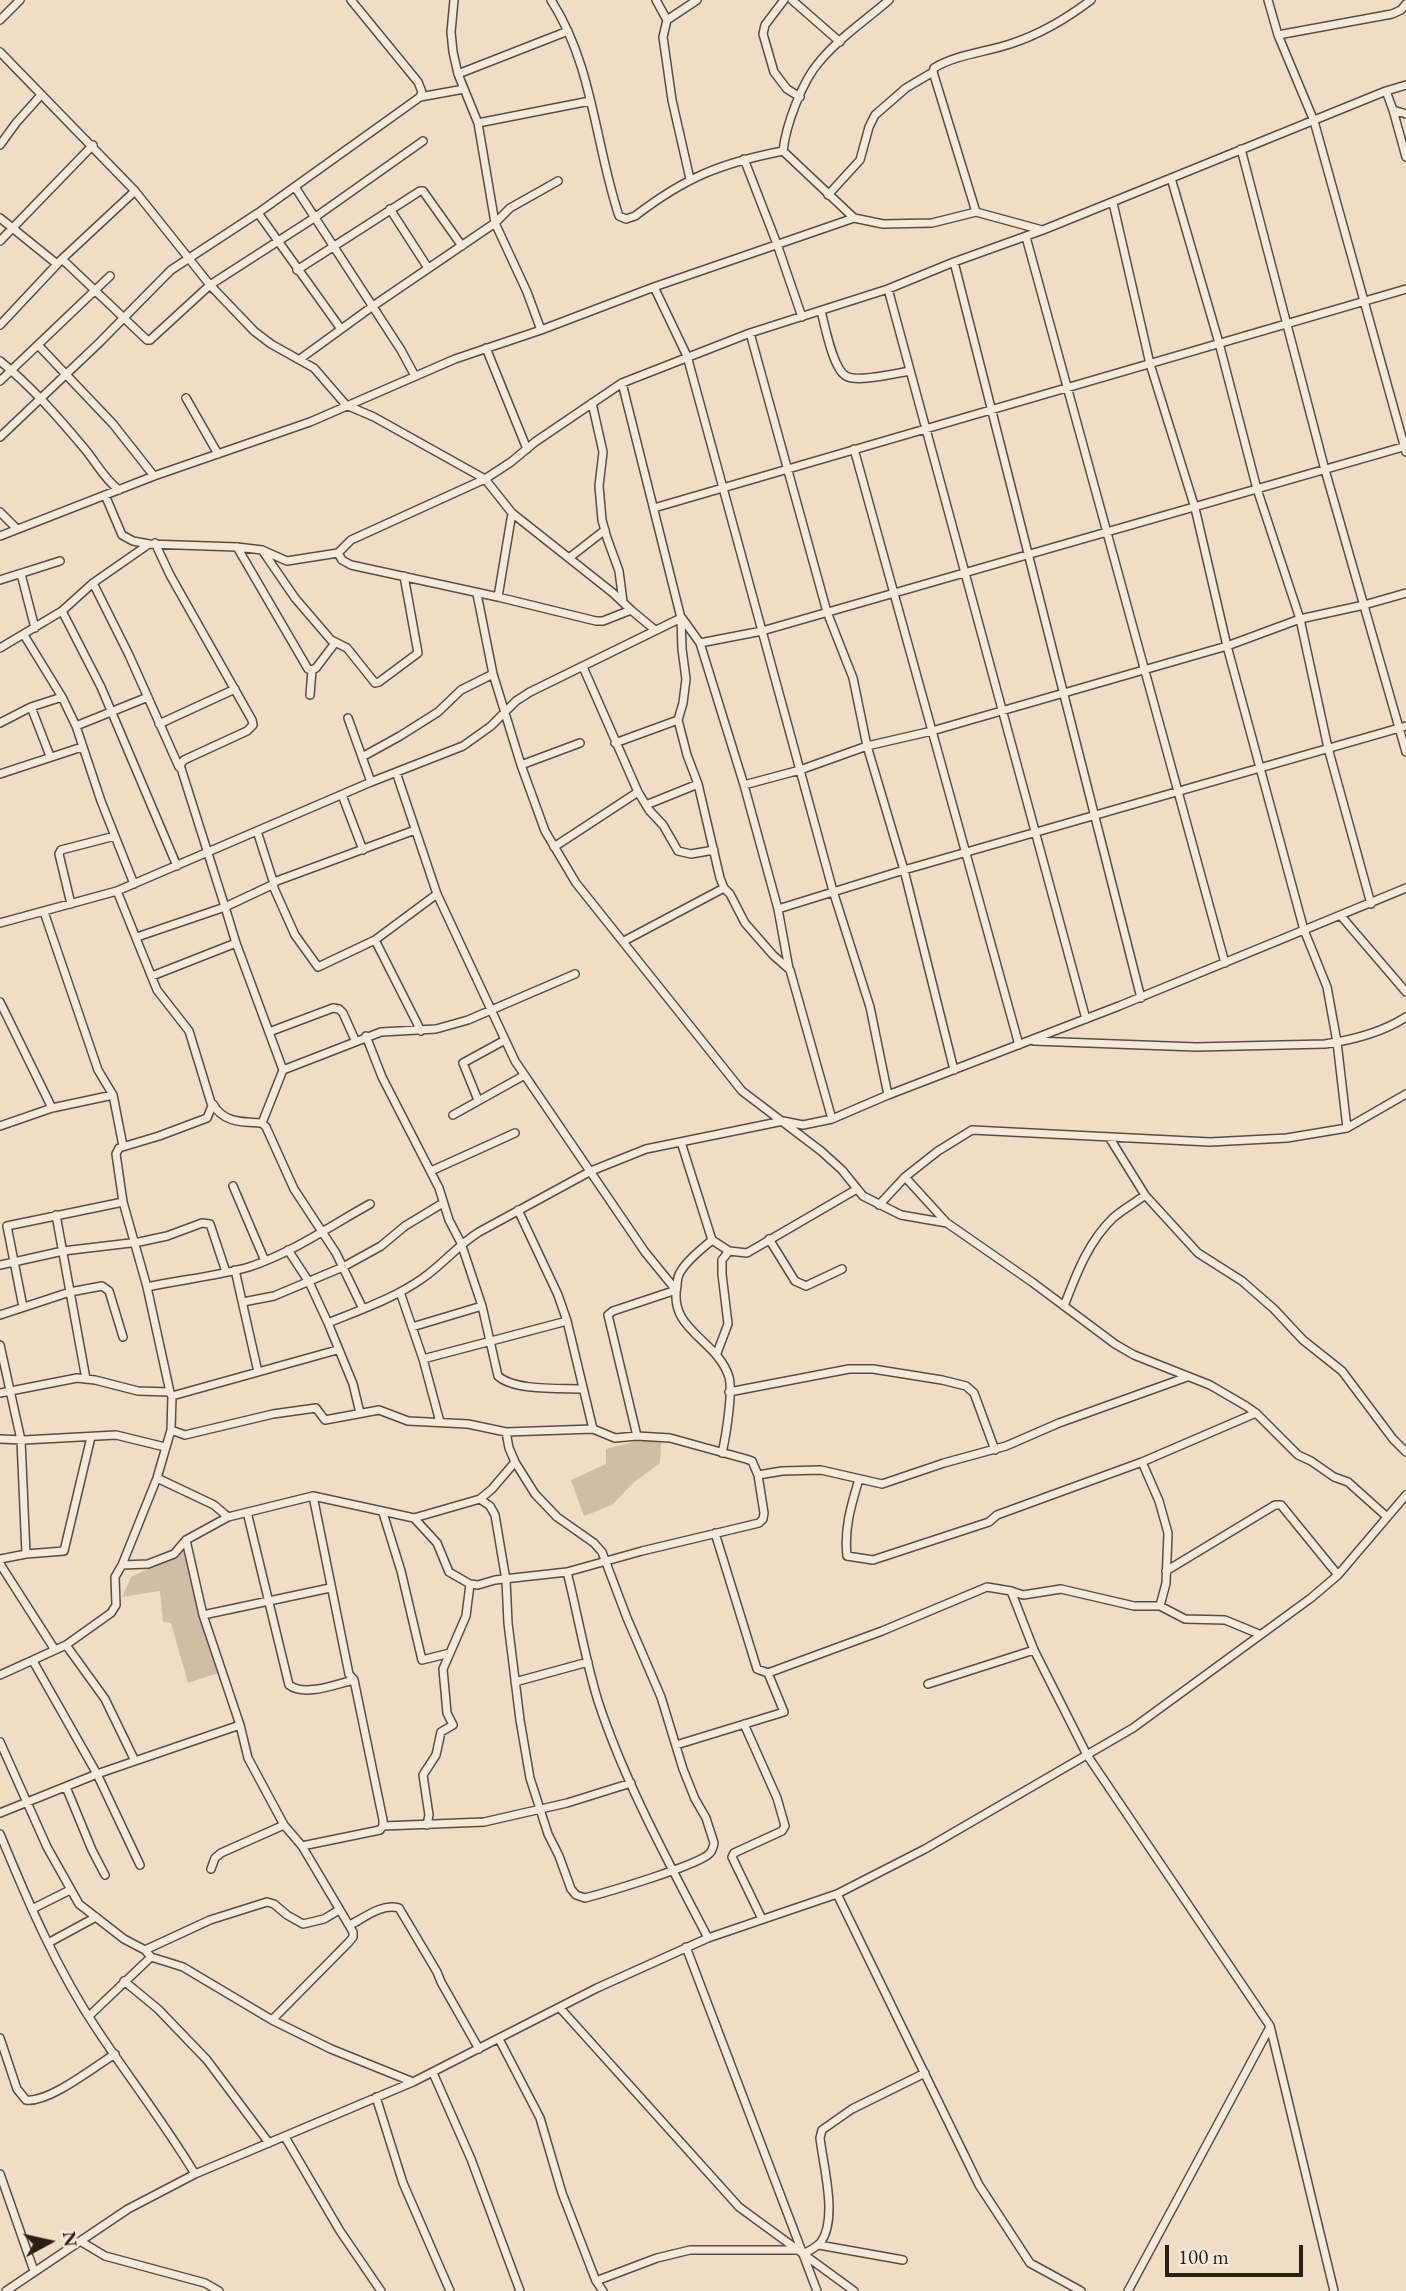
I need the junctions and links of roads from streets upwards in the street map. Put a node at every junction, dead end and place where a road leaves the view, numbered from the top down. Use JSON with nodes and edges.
{"nodes":[{"id":1,"x":20,"y":0,"type":"edge"},
{"id":2,"x":351,"y":0,"type":"edge"},
{"id":3,"x":454,"y":0,"type":"edge"},
{"id":4,"x":551,"y":0,"type":"edge"},
{"id":5,"x":656,"y":0,"type":"edge"},
{"id":6,"x":697,"y":0,"type":"edge"},
{"id":7,"x":784,"y":0,"type":"edge"},
{"id":8,"x":792,"y":0,"type":"edge"},
{"id":9,"x":889,"y":0,"type":"edge"},
{"id":10,"x":1091,"y":0,"type":"edge"},
{"id":11,"x":1268,"y":0,"type":"edge"},
{"id":12,"x":1406,"y":4,"type":"edge"},
{"id":13,"x":0,"y":20,"type":"edge"},
{"id":14,"x":667,"y":20,"type":"junction"},
{"id":15,"x":568,"y":31,"type":"junction"},
{"id":16,"x":1278,"y":35,"type":"junction"},
{"id":17,"x":839,"y":42,"type":"junction"},
{"id":18,"x":0,"y":52,"type":"edge"},
{"id":19,"x":933,"y":72,"type":"junction"},
{"id":20,"x":458,"y":74,"type":"junction"},
{"id":21,"x":1406,"y":85,"type":"edge"},
{"id":22,"x":464,"y":89,"type":"junction"},
{"id":23,"x":1386,"y":91,"type":"junction"},
{"id":24,"x":41,"y":95,"type":"junction"},
{"id":25,"x":420,"y":97,"type":"junction"},
{"id":26,"x":800,"y":97,"type":"junction"},
{"id":27,"x":590,"y":101,"type":"junction"},
{"id":28,"x":1393,"y":110,"type":"junction"},
{"id":29,"x":1406,"y":114,"type":"edge"},
{"id":30,"x":1314,"y":121,"type":"junction"},
{"id":31,"x":478,"y":123,"type":"junction"},
{"id":32,"x":423,"y":142,"type":"dead end"},
{"id":33,"x":0,"y":145,"type":"edge"},
{"id":34,"x":93,"y":145,"type":"junction"},
{"id":35,"x":1241,"y":149,"type":"junction"},
{"id":36,"x":783,"y":151,"type":"junction"},
{"id":37,"x":1406,"y":157,"type":"edge"},
{"id":38,"x":744,"y":159,"type":"junction"},
{"id":39,"x":1171,"y":178,"type":"junction"},
{"id":40,"x":690,"y":179,"type":"junction"},
{"id":41,"x":558,"y":181,"type":"dead end"},
{"id":42,"x":295,"y":187,"type":"junction"},
{"id":43,"x":135,"y":191,"type":"junction"},
{"id":44,"x":828,"y":195,"type":"junction"},
{"id":45,"x":1114,"y":203,"type":"junction"},
{"id":46,"x":390,"y":209,"type":"junction"},
{"id":47,"x":976,"y":212,"type":"junction"},
{"id":48,"x":258,"y":213,"type":"junction"},
{"id":49,"x":0,"y":218,"type":"edge"},
{"id":50,"x":314,"y":218,"type":"junction"},
{"id":51,"x":853,"y":218,"type":"junction"},
{"id":52,"x":495,"y":223,"type":"junction"},
{"id":53,"x":12,"y":228,"type":"junction"},
{"id":54,"x":1043,"y":230,"type":"junction"},
{"id":55,"x":1026,"y":237,"type":"junction"},
{"id":56,"x":0,"y":241,"type":"edge"},
{"id":57,"x":277,"y":242,"type":"junction"},
{"id":58,"x":777,"y":244,"type":"junction"},
{"id":59,"x":333,"y":245,"type":"junction"},
{"id":60,"x":462,"y":246,"type":"junction"},
{"id":61,"x":187,"y":258,"type":"junction"},
{"id":62,"x":60,"y":261,"type":"junction"},
{"id":63,"x":954,"y":262,"type":"junction"},
{"id":64,"x":428,"y":268,"type":"junction"},
{"id":65,"x":298,"y":270,"type":"junction"},
{"id":66,"x":110,"y":276,"type":"dead end"},
{"id":67,"x":210,"y":285,"type":"junction"},
{"id":68,"x":654,"y":287,"type":"junction"},
{"id":69,"x":888,"y":289,"type":"junction"},
{"id":70,"x":1406,"y":289,"type":"edge"},
{"id":71,"x":96,"y":290,"type":"junction"},
{"id":72,"x":1364,"y":301,"type":"junction"},
{"id":73,"x":373,"y":306,"type":"junction"},
{"id":74,"x":821,"y":311,"type":"junction"},
{"id":75,"x":123,"y":317,"type":"junction"},
{"id":76,"x":802,"y":317,"type":"junction"},
{"id":77,"x":1286,"y":324,"type":"junction"},
{"id":78,"x":0,"y":325,"type":"edge"},
{"id":79,"x":341,"y":329,"type":"junction"},
{"id":80,"x":541,"y":330,"type":"junction"},
{"id":81,"x":750,"y":332,"type":"junction"},
{"id":82,"x":1219,"y":343,"type":"junction"},
{"id":83,"x":38,"y":345,"type":"junction"},
{"id":84,"x":486,"y":348,"type":"junction"},
{"id":85,"x":687,"y":356,"type":"junction"},
{"id":86,"x":300,"y":359,"type":"junction"},
{"id":87,"x":0,"y":361,"type":"edge"},
{"id":88,"x":1150,"y":364,"type":"junction"},
{"id":89,"x":11,"y":370,"type":"junction"},
{"id":90,"x":911,"y":371,"type":"junction"},
{"id":91,"x":67,"y":374,"type":"junction"},
{"id":92,"x":415,"y":376,"type":"junction"},
{"id":93,"x":0,"y":381,"type":"edge"},
{"id":94,"x":622,"y":383,"type":"junction"},
{"id":95,"x":1067,"y":388,"type":"junction"},
{"id":96,"x":39,"y":398,"type":"junction"},
{"id":97,"x":186,"y":398,"type":"dead end"},
{"id":98,"x":592,"y":403,"type":"junction"},
{"id":99,"x":346,"y":405,"type":"junction"},
{"id":100,"x":991,"y":410,"type":"junction"},
{"id":101,"x":926,"y":429,"type":"junction"},
{"id":102,"x":0,"y":437,"type":"edge"},
{"id":103,"x":1405,"y":448,"type":"edge"},
{"id":104,"x":527,"y":449,"type":"junction"},
{"id":105,"x":854,"y":449,"type":"junction"},
{"id":106,"x":218,"y":454,"type":"junction"},
{"id":107,"x":788,"y":469,"type":"junction"},
{"id":108,"x":1325,"y":470,"type":"junction"},
{"id":109,"x":154,"y":476,"type":"junction"},
{"id":110,"x":485,"y":479,"type":"junction"},
{"id":111,"x":723,"y":488,"type":"junction"},
{"id":112,"x":1257,"y":489,"type":"junction"},
{"id":113,"x":119,"y":490,"type":"junction"},
{"id":114,"x":105,"y":495,"type":"junction"},
{"id":115,"x":654,"y":508,"type":"junction"},
{"id":116,"x":1195,"y":508,"type":"junction"},
{"id":117,"x":0,"y":512,"type":"edge"},
{"id":118,"x":512,"y":513,"type":"junction"},
{"id":119,"x":17,"y":529,"type":"junction"},
{"id":120,"x":605,"y":530,"type":"junction"},
{"id":121,"x":1107,"y":532,"type":"junction"},
{"id":122,"x":0,"y":536,"type":"edge"},
{"id":123,"x":152,"y":543,"type":"junction"},
{"id":124,"x":237,"y":547,"type":"junction"},
{"id":125,"x":262,"y":550,"type":"junction"},
{"id":126,"x":338,"y":554,"type":"junction"},
{"id":127,"x":1028,"y":554,"type":"junction"},
{"id":128,"x":569,"y":558,"type":"junction"},
{"id":129,"x":60,"y":561,"type":"dead end"},
{"id":130,"x":965,"y":573,"type":"junction"},
{"id":131,"x":21,"y":574,"type":"junction"},
{"id":132,"x":404,"y":576,"type":"junction"},
{"id":133,"x":0,"y":580,"type":"edge"},
{"id":134,"x":93,"y":583,"type":"junction"},
{"id":135,"x":894,"y":593,"type":"junction"},
{"id":136,"x":1406,"y":593,"type":"edge"},
{"id":137,"x":477,"y":594,"type":"junction"},
{"id":138,"x":498,"y":597,"type":"junction"},
{"id":139,"x":623,"y":602,"type":"junction"},
{"id":140,"x":1364,"y":605,"type":"junction"},
{"id":141,"x":631,"y":610,"type":"junction"},
{"id":142,"x":62,"y":611,"type":"junction"},
{"id":143,"x":827,"y":612,"type":"junction"},
{"id":144,"x":681,"y":618,"type":"junction"},
{"id":145,"x":1300,"y":619,"type":"junction"},
{"id":146,"x":34,"y":628,"type":"junction"},
{"id":147,"x":655,"y":630,"type":"junction"},
{"id":148,"x":762,"y":631,"type":"junction"},
{"id":149,"x":24,"y":635,"type":"junction"},
{"id":150,"x":335,"y":643,"type":"junction"},
{"id":151,"x":700,"y":643,"type":"junction"},
{"id":152,"x":1227,"y":646,"type":"junction"},
{"id":153,"x":0,"y":648,"type":"edge"},
{"id":154,"x":583,"y":667,"type":"junction"},
{"id":155,"x":312,"y":670,"type":"junction"},
{"id":156,"x":1145,"y":670,"type":"junction"},
{"id":157,"x":493,"y":674,"type":"junction"},
{"id":158,"x":235,"y":689,"type":"junction"},
{"id":159,"x":1063,"y":693,"type":"junction"},
{"id":160,"x":310,"y":695,"type":"dead end"},
{"id":161,"x":62,"y":697,"type":"junction"},
{"id":162,"x":148,"y":698,"type":"junction"},
{"id":163,"x":31,"y":707,"type":"junction"},
{"id":164,"x":504,"y":711,"type":"junction"},
{"id":165,"x":1002,"y":711,"type":"junction"},
{"id":166,"x":113,"y":713,"type":"junction"},
{"id":167,"x":348,"y":718,"type":"dead end"},
{"id":168,"x":678,"y":720,"type":"junction"},
{"id":169,"x":0,"y":723,"type":"edge"},
{"id":170,"x":159,"y":724,"type":"junction"},
{"id":171,"x":76,"y":726,"type":"junction"},
{"id":172,"x":1403,"y":727,"type":"edge"},
{"id":173,"x":932,"y":731,"type":"junction"},
{"id":174,"x":580,"y":743,"type":"dead end"},
{"id":175,"x":615,"y":743,"type":"junction"},
{"id":176,"x":867,"y":746,"type":"junction"},
{"id":177,"x":82,"y":747,"type":"junction"},
{"id":178,"x":1328,"y":748,"type":"junction"},
{"id":179,"x":1406,"y":751,"type":"edge"},
{"id":180,"x":50,"y":756,"type":"junction"},
{"id":181,"x":362,"y":757,"type":"junction"},
{"id":182,"x":521,"y":765,"type":"junction"},
{"id":183,"x":179,"y":767,"type":"junction"},
{"id":184,"x":1260,"y":768,"type":"junction"},
{"id":185,"x":800,"y":770,"type":"junction"},
{"id":186,"x":396,"y":772,"type":"junction"},
{"id":187,"x":0,"y":774,"type":"edge"},
{"id":188,"x":371,"y":782,"type":"junction"},
{"id":189,"x":698,"y":784,"type":"junction"},
{"id":190,"x":744,"y":785,"type":"junction"},
{"id":191,"x":1178,"y":791,"type":"junction"},
{"id":192,"x":638,"y":792,"type":"junction"},
{"id":193,"x":342,"y":795,"type":"junction"},
{"id":194,"x":646,"y":805,"type":"junction"},
{"id":195,"x":1094,"y":816,"type":"junction"},
{"id":196,"x":415,"y":830,"type":"junction"},
{"id":197,"x":257,"y":831,"type":"junction"},
{"id":198,"x":1035,"y":833,"type":"junction"},
{"id":199,"x":115,"y":836,"type":"junction"},
{"id":200,"x":554,"y":847,"type":"junction"},
{"id":201,"x":363,"y":850,"type":"junction"},
{"id":202,"x":713,"y":850,"type":"junction"},
{"id":203,"x":208,"y":852,"type":"junction"},
{"id":204,"x":966,"y":853,"type":"junction"},
{"id":205,"x":177,"y":866,"type":"junction"},
{"id":206,"x":904,"y":870,"type":"junction"},
{"id":207,"x":134,"y":884,"type":"junction"},
{"id":208,"x":274,"y":884,"type":"junction"},
{"id":209,"x":724,"y":888,"type":"junction"},
{"id":210,"x":1406,"y":888,"type":"edge"},
{"id":211,"x":117,"y":891,"type":"junction"},
{"id":212,"x":833,"y":891,"type":"junction"},
{"id":213,"x":437,"y":894,"type":"junction"},
{"id":214,"x":71,"y":904,"type":"junction"},
{"id":215,"x":1371,"y":904,"type":"junction"},
{"id":216,"x":225,"y":906,"type":"junction"},
{"id":217,"x":778,"y":909,"type":"junction"},
{"id":218,"x":44,"y":912,"type":"junction"},
{"id":219,"x":1341,"y":916,"type":"junction"},
{"id":220,"x":0,"y":923,"type":"edge"},
{"id":221,"x":1304,"y":930,"type":"junction"},
{"id":222,"x":137,"y":937,"type":"junction"},
{"id":223,"x":374,"y":940,"type":"junction"},
{"id":224,"x":624,"y":941,"type":"junction"},
{"id":225,"x":236,"y":943,"type":"junction"},
{"id":226,"x":1226,"y":963,"type":"junction"},
{"id":227,"x":790,"y":970,"type":"junction"},
{"id":228,"x":575,"y":974,"type":"dead end"},
{"id":229,"x":152,"y":976,"type":"junction"},
{"id":230,"x":1406,"y":992,"type":"edge"},
{"id":231,"x":1141,"y":998,"type":"junction"},
{"id":232,"x":0,"y":1002,"type":"edge"},
{"id":233,"x":491,"y":1011,"type":"junction"},
{"id":234,"x":1406,"y":1017,"type":"edge"},
{"id":235,"x":1086,"y":1019,"type":"junction"},
{"id":236,"x":421,"y":1031,"type":"junction"},
{"id":237,"x":269,"y":1032,"type":"junction"},
{"id":238,"x":366,"y":1037,"type":"junction"},
{"id":239,"x":355,"y":1040,"type":"junction"},
{"id":240,"x":505,"y":1040,"type":"junction"},
{"id":241,"x":1030,"y":1041,"type":"junction"},
{"id":242,"x":1337,"y":1042,"type":"junction"},
{"id":243,"x":1019,"y":1045,"type":"junction"},
{"id":244,"x":283,"y":1070,"type":"junction"},
{"id":245,"x":954,"y":1070,"type":"junction"},
{"id":246,"x":523,"y":1076,"type":"junction"},
{"id":247,"x":1406,"y":1094,"type":"edge"},
{"id":248,"x":113,"y":1095,"type":"junction"},
{"id":249,"x":888,"y":1095,"type":"junction"},
{"id":250,"x":478,"y":1100,"type":"junction"},
{"id":251,"x":212,"y":1103,"type":"junction"},
{"id":252,"x":52,"y":1108,"type":"junction"},
{"id":253,"x":453,"y":1115,"type":"dead end"},
{"id":254,"x":832,"y":1119,"type":"junction"},
{"id":255,"x":783,"y":1121,"type":"junction"},
{"id":256,"x":262,"y":1123,"type":"junction"},
{"id":257,"x":0,"y":1126,"type":"edge"},
{"id":258,"x":1347,"y":1128,"type":"junction"},
{"id":259,"x":515,"y":1133,"type":"dead end"},
{"id":260,"x":1109,"y":1137,"type":"junction"},
{"id":261,"x":681,"y":1142,"type":"junction"},
{"id":262,"x":122,"y":1146,"type":"junction"},
{"id":263,"x":430,"y":1171,"type":"junction"},
{"id":264,"x":591,"y":1171,"type":"junction"},
{"id":265,"x":905,"y":1177,"type":"junction"},
{"id":266,"x":233,"y":1186,"type":"dead end"},
{"id":267,"x":857,"y":1189,"type":"junction"},
{"id":268,"x":1146,"y":1195,"type":"junction"},
{"id":269,"x":123,"y":1202,"type":"junction"},
{"id":270,"x":443,"y":1203,"type":"junction"},
{"id":271,"x":370,"y":1204,"type":"dead end"},
{"id":272,"x":879,"y":1205,"type":"junction"},
{"id":273,"x":518,"y":1210,"type":"junction"},
{"id":274,"x":56,"y":1215,"type":"junction"},
{"id":275,"x":947,"y":1223,"type":"junction"},
{"id":276,"x":320,"y":1231,"type":"junction"},
{"id":277,"x":769,"y":1239,"type":"junction"},
{"id":278,"x":712,"y":1240,"type":"junction"},
{"id":279,"x":134,"y":1242,"type":"junction"},
{"id":280,"x":461,"y":1243,"type":"junction"},
{"id":281,"x":63,"y":1251,"type":"junction"},
{"id":282,"x":288,"y":1251,"type":"junction"},
{"id":283,"x":729,"y":1251,"type":"junction"},
{"id":284,"x":265,"y":1261,"type":"junction"},
{"id":285,"x":13,"y":1262,"type":"junction"},
{"id":286,"x":0,"y":1265,"type":"edge"},
{"id":287,"x":343,"y":1267,"type":"junction"},
{"id":288,"x":842,"y":1269,"type":"dead end"},
{"id":289,"x":235,"y":1270,"type":"junction"},
{"id":290,"x":226,"y":1272,"type":"junction"},
{"id":291,"x":309,"y":1282,"type":"junction"},
{"id":292,"x":147,"y":1287,"type":"junction"},
{"id":293,"x":676,"y":1290,"type":"junction"},
{"id":294,"x":69,"y":1292,"type":"junction"},
{"id":295,"x":400,"y":1292,"type":"junction"},
{"id":296,"x":243,"y":1302,"type":"junction"},
{"id":297,"x":482,"y":1306,"type":"junction"},
{"id":298,"x":1064,"y":1306,"type":"junction"},
{"id":299,"x":23,"y":1307,"type":"junction"},
{"id":300,"x":363,"y":1309,"type":"junction"},
{"id":301,"x":0,"y":1315,"type":"edge"},
{"id":302,"x":567,"y":1321,"type":"junction"},
{"id":303,"x":328,"y":1323,"type":"junction"},
{"id":304,"x":412,"y":1327,"type":"junction"},
{"id":305,"x":123,"y":1336,"type":"dead end"},
{"id":306,"x":490,"y":1339,"type":"junction"},
{"id":307,"x":0,"y":1345,"type":"edge"},
{"id":308,"x":337,"y":1350,"type":"junction"},
{"id":309,"x":717,"y":1353,"type":"junction"},
{"id":310,"x":423,"y":1359,"type":"junction"},
{"id":311,"x":258,"y":1372,"type":"junction"},
{"id":312,"x":1187,"y":1376,"type":"junction"},
{"id":313,"x":86,"y":1378,"type":"junction"},
{"id":314,"x":583,"y":1389,"type":"junction"},
{"id":315,"x":12,"y":1392,"type":"junction"},
{"id":316,"x":729,"y":1392,"type":"junction"},
{"id":317,"x":0,"y":1393,"type":"edge"},
{"id":318,"x":171,"y":1394,"type":"junction"},
{"id":319,"x":360,"y":1413,"type":"junction"},
{"id":320,"x":1256,"y":1413,"type":"junction"},
{"id":321,"x":440,"y":1423,"type":"junction"},
{"id":322,"x":593,"y":1429,"type":"junction"},
{"id":323,"x":171,"y":1430,"type":"junction"},
{"id":324,"x":506,"y":1432,"type":"junction"},
{"id":325,"x":637,"y":1436,"type":"junction"},
{"id":326,"x":91,"y":1437,"type":"junction"},
{"id":327,"x":0,"y":1439,"type":"edge"},
{"id":328,"x":21,"y":1440,"type":"junction"},
{"id":329,"x":165,"y":1447,"type":"junction"},
{"id":330,"x":995,"y":1450,"type":"junction"},
{"id":331,"x":1406,"y":1452,"type":"edge"},
{"id":332,"x":722,"y":1453,"type":"junction"},
{"id":333,"x":515,"y":1462,"type":"junction"},
{"id":334,"x":1142,"y":1462,"type":"junction"},
{"id":335,"x":758,"y":1475,"type":"junction"},
{"id":336,"x":157,"y":1478,"type":"junction"},
{"id":337,"x":859,"y":1479,"type":"junction"},
{"id":338,"x":1406,"y":1495,"type":"edge"},
{"id":339,"x":313,"y":1496,"type":"junction"},
{"id":340,"x":481,"y":1499,"type":"junction"},
{"id":341,"x":247,"y":1512,"type":"junction"},
{"id":342,"x":383,"y":1513,"type":"junction"},
{"id":343,"x":1386,"y":1516,"type":"junction"},
{"id":344,"x":228,"y":1517,"type":"junction"},
{"id":345,"x":414,"y":1518,"type":"junction"},
{"id":346,"x":715,"y":1533,"type":"junction"},
{"id":347,"x":186,"y":1540,"type":"junction"},
{"id":348,"x":26,"y":1554,"type":"junction"},
{"id":349,"x":0,"y":1559,"type":"edge"},
{"id":350,"x":606,"y":1561,"type":"junction"},
{"id":351,"x":0,"y":1564,"type":"edge"},
{"id":352,"x":122,"y":1565,"type":"junction"},
{"id":353,"x":1166,"y":1571,"type":"junction"},
{"id":354,"x":567,"y":1572,"type":"junction"},
{"id":355,"x":1338,"y":1575,"type":"junction"},
{"id":356,"x":506,"y":1580,"type":"junction"},
{"id":357,"x":470,"y":1584,"type":"junction"},
{"id":358,"x":330,"y":1588,"type":"junction"},
{"id":359,"x":1011,"y":1591,"type":"junction"},
{"id":360,"x":268,"y":1601,"type":"junction"},
{"id":361,"x":1160,"y":1605,"type":"junction"},
{"id":362,"x":203,"y":1615,"type":"junction"},
{"id":363,"x":1259,"y":1634,"type":"junction"},
{"id":364,"x":66,"y":1645,"type":"junction"},
{"id":365,"x":55,"y":1650,"type":"junction"},
{"id":366,"x":1034,"y":1650,"type":"junction"},
{"id":367,"x":450,"y":1653,"type":"junction"},
{"id":368,"x":33,"y":1661,"type":"junction"},
{"id":369,"x":588,"y":1662,"type":"junction"},
{"id":370,"x":768,"y":1673,"type":"junction"},
{"id":371,"x":0,"y":1675,"type":"edge"},
{"id":372,"x":354,"y":1680,"type":"junction"},
{"id":373,"x":515,"y":1682,"type":"junction"},
{"id":374,"x":928,"y":1684,"type":"dead end"},
{"id":375,"x":744,"y":1724,"type":"junction"},
{"id":376,"x":240,"y":1725,"type":"junction"},
{"id":377,"x":0,"y":1742,"type":"edge"},
{"id":378,"x":676,"y":1745,"type":"junction"},
{"id":379,"x":1087,"y":1755,"type":"junction"},
{"id":380,"x":135,"y":1762,"type":"junction"},
{"id":381,"x":97,"y":1774,"type":"junction"},
{"id":382,"x":631,"y":1783,"type":"junction"},
{"id":383,"x":66,"y":1787,"type":"junction"},
{"id":384,"x":25,"y":1803,"type":"junction"},
{"id":385,"x":541,"y":1810,"type":"junction"},
{"id":386,"x":0,"y":1813,"type":"edge"},
{"id":387,"x":284,"y":1825,"type":"junction"},
{"id":388,"x":427,"y":1825,"type":"junction"},
{"id":389,"x":383,"y":1826,"type":"junction"},
{"id":390,"x":0,"y":1834,"type":"edge"},
{"id":391,"x":302,"y":1846,"type":"junction"},
{"id":392,"x":140,"y":1865,"type":"dead end"},
{"id":393,"x":211,"y":1869,"type":"dead end"},
{"id":394,"x":672,"y":1870,"type":"junction"},
{"id":395,"x":105,"y":1875,"type":"dead end"},
{"id":396,"x":70,"y":1890,"type":"junction"},
{"id":397,"x":837,"y":1894,"type":"junction"},
{"id":398,"x":32,"y":1909,"type":"junction"},
{"id":399,"x":339,"y":1910,"type":"junction"},
{"id":400,"x":96,"y":1917,"type":"junction"},
{"id":401,"x":762,"y":1919,"type":"junction"},
{"id":402,"x":350,"y":1925,"type":"junction"},
{"id":403,"x":708,"y":1938,"type":"junction"},
{"id":404,"x":48,"y":1943,"type":"junction"},
{"id":405,"x":686,"y":1947,"type":"junction"},
{"id":406,"x":148,"y":1953,"type":"junction"},
{"id":407,"x":124,"y":1981,"type":"junction"},
{"id":408,"x":560,"y":2008,"type":"junction"},
{"id":409,"x":89,"y":2016,"type":"junction"},
{"id":410,"x":272,"y":2020,"type":"junction"},
{"id":411,"x":1270,"y":2026,"type":"junction"},
{"id":412,"x":0,"y":2038,"type":"edge"},
{"id":413,"x":499,"y":2039,"type":"junction"},
{"id":414,"x":479,"y":2049,"type":"junction"},
{"id":415,"x":115,"y":2054,"type":"junction"},
{"id":416,"x":433,"y":2073,"type":"junction"},
{"id":417,"x":925,"y":2073,"type":"junction"},
{"id":418,"x":413,"y":2082,"type":"junction"},
{"id":419,"x":376,"y":2097,"type":"junction"},
{"id":420,"x":285,"y":2137,"type":"junction"},
{"id":421,"x":269,"y":2143,"type":"junction"},
{"id":422,"x":0,"y":2174,"type":"edge"},
{"id":423,"x":195,"y":2174,"type":"junction"},
{"id":424,"x":80,"y":2241,"type":"junction"},
{"id":425,"x":819,"y":2245,"type":"junction"},
{"id":426,"x":801,"y":2252,"type":"junction"},
{"id":427,"x":903,"y":2260,"type":"dead end"},
{"id":428,"x":34,"y":2271,"type":"junction"},
{"id":429,"x":596,"y":2281,"type":"junction"},
{"id":430,"x":6,"y":2291,"type":"edge"},
{"id":431,"x":219,"y":2291,"type":"edge"},
{"id":432,"x":381,"y":2291,"type":"edge"},
{"id":433,"x":450,"y":2291,"type":"edge"},
{"id":434,"x":520,"y":2291,"type":"edge"},
{"id":435,"x":603,"y":2291,"type":"edge"},
{"id":436,"x":817,"y":2291,"type":"edge"},
{"id":437,"x":855,"y":2291,"type":"edge"},
{"id":438,"x":1081,"y":2291,"type":"edge"},
{"id":439,"x":1128,"y":2291,"type":"edge"},
{"id":440,"x":1334,"y":2291,"type":"edge"}],
"edges":[{"from":1,"to":13,"type":"street"},
{"from":2,"to":25,"type":"street"},
{"from":3,"to":20,"type":"street"},
{"from":4,"to":15,"type":"street"},
{"from":5,"to":14,"type":"street"},
{"from":6,"to":14,"type":"street"},
{"from":7,"to":26,"type":"street"},
{"from":8,"to":17,"type":"street"},
{"from":9,"to":17,"type":"street"},
{"from":10,"to":19,"type":"street"},
{"from":11,"to":16,"type":"street"},
{"from":12,"to":16,"type":"street"},
{"from":14,"to":40,"type":"street"},
{"from":15,"to":20,"type":"street"},
{"from":15,"to":27,"type":"street"},
{"from":16,"to":30,"type":"street"},
{"from":17,"to":26,"type":"street"},
{"from":18,"to":24,"type":"street"},
{"from":19,"to":44,"type":"street"},
{"from":19,"to":47,"type":"street"},
{"from":20,"to":22,"type":"street"},
{"from":21,"to":23,"type":"street"},
{"from":22,"to":25,"type":"street"},
{"from":22,"to":31,"type":"street"},
{"from":23,"to":28,"type":"street"},
{"from":23,"to":30,"type":"street"},
{"from":24,"to":33,"type":"street"},
{"from":24,"to":34,"type":"street"},
{"from":25,"to":42,"type":"street"},
{"from":26,"to":36,"type":"street"},
{"from":27,"to":31,"type":"street"},
{"from":27,"to":40,"type":"street"},
{"from":28,"to":29,"type":"street"},
{"from":28,"to":37,"type":"street"},
{"from":30,"to":35,"type":"street"},
{"from":30,"to":72,"type":"street"},
{"from":31,"to":52,"type":"street"},
{"from":32,"to":50,"type":"street"},
{"from":34,"to":43,"type":"street"},
{"from":34,"to":53,"type":"street"},
{"from":35,"to":39,"type":"street"},
{"from":35,"to":77,"type":"street"},
{"from":36,"to":38,"type":"street"},
{"from":36,"to":44,"type":"street"},
{"from":38,"to":40,"type":"street"},
{"from":38,"to":58,"type":"street"},
{"from":39,"to":45,"type":"street"},
{"from":39,"to":82,"type":"street"},
{"from":41,"to":52,"type":"street"},
{"from":42,"to":48,"type":"street"},
{"from":42,"to":50,"type":"street"},
{"from":43,"to":61,"type":"street"},
{"from":43,"to":62,"type":"street"},
{"from":44,"to":51,"type":"street"},
{"from":45,"to":54,"type":"street"},
{"from":45,"to":88,"type":"street"},
{"from":46,"to":59,"type":"street"},
{"from":46,"to":60,"type":"street"},
{"from":46,"to":64,"type":"street"},
{"from":47,"to":51,"type":"street"},
{"from":47,"to":54,"type":"street"},
{"from":48,"to":57,"type":"street"},
{"from":48,"to":61,"type":"street"},
{"from":49,"to":53,"type":"street"},
{"from":50,"to":57,"type":"street"},
{"from":50,"to":59,"type":"street"},
{"from":51,"to":58,"type":"street"},
{"from":52,"to":60,"type":"street"},
{"from":52,"to":80,"type":"street"},
{"from":53,"to":56,"type":"street"},
{"from":53,"to":62,"type":"street"},
{"from":54,"to":55,"type":"street"},
{"from":55,"to":63,"type":"street"},
{"from":55,"to":95,"type":"street"},
{"from":57,"to":65,"type":"street"},
{"from":57,"to":67,"type":"street"},
{"from":58,"to":68,"type":"street"},
{"from":58,"to":76,"type":"street"},
{"from":59,"to":65,"type":"street"},
{"from":59,"to":73,"type":"street"},
{"from":60,"to":64,"type":"street"},
{"from":61,"to":67,"type":"street"},
{"from":61,"to":75,"type":"street"},
{"from":62,"to":71,"type":"street"},
{"from":62,"to":78,"type":"street"},
{"from":63,"to":69,"type":"street"},
{"from":63,"to":100,"type":"street"},
{"from":64,"to":73,"type":"street"},
{"from":65,"to":79,"type":"street"},
{"from":66,"to":71,"type":"street"},
{"from":67,"to":75,"type":"street"},
{"from":67,"to":86,"type":"street"},
{"from":68,"to":80,"type":"street"},
{"from":68,"to":85,"type":"street"},
{"from":69,"to":74,"type":"street"},
{"from":69,"to":90,"type":"street"},
{"from":70,"to":72,"type":"street"},
{"from":71,"to":75,"type":"street"},
{"from":71,"to":83,"type":"street"},
{"from":72,"to":77,"type":"street"},
{"from":72,"to":103,"type":"street"},
{"from":73,"to":79,"type":"street"},
{"from":73,"to":92,"type":"street"},
{"from":74,"to":76,"type":"street"},
{"from":74,"to":90,"type":"street"},
{"from":75,"to":91,"type":"street"},
{"from":76,"to":81,"type":"street"},
{"from":77,"to":82,"type":"street"},
{"from":77,"to":108,"type":"street"},
{"from":79,"to":86,"type":"street"},
{"from":80,"to":84,"type":"street"},
{"from":81,"to":85,"type":"street"},
{"from":81,"to":107,"type":"street"},
{"from":82,"to":88,"type":"street"},
{"from":82,"to":112,"type":"street"},
{"from":83,"to":89,"type":"street"},
{"from":83,"to":91,"type":"street"},
{"from":84,"to":92,"type":"street"},
{"from":84,"to":104,"type":"street"},
{"from":85,"to":94,"type":"street"},
{"from":85,"to":111,"type":"street"},
{"from":86,"to":99,"type":"street"},
{"from":87,"to":89,"type":"street"},
{"from":88,"to":95,"type":"street"},
{"from":88,"to":116,"type":"street"},
{"from":89,"to":93,"type":"street"},
{"from":89,"to":96,"type":"street"},
{"from":90,"to":101,"type":"street"},
{"from":91,"to":96,"type":"street"},
{"from":91,"to":109,"type":"street"},
{"from":92,"to":99,"type":"street"},
{"from":94,"to":98,"type":"street"},
{"from":94,"to":115,"type":"street"},
{"from":95,"to":100,"type":"street"},
{"from":95,"to":121,"type":"street"},
{"from":96,"to":102,"type":"street"},
{"from":96,"to":113,"type":"street"},
{"from":97,"to":106,"type":"street"},
{"from":98,"to":104,"type":"street"},
{"from":98,"to":120,"type":"street"},
{"from":99,"to":106,"type":"street"},
{"from":99,"to":110,"type":"street"},
{"from":100,"to":101,"type":"street"},
{"from":100,"to":127,"type":"street"},
{"from":101,"to":105,"type":"street"},
{"from":101,"to":130,"type":"street"},
{"from":103,"to":108,"type":"street"},
{"from":104,"to":110,"type":"street"},
{"from":105,"to":107,"type":"street"},
{"from":105,"to":135,"type":"street"},
{"from":106,"to":109,"type":"street"},
{"from":107,"to":111,"type":"street"},
{"from":107,"to":143,"type":"street"},
{"from":108,"to":112,"type":"street"},
{"from":108,"to":140,"type":"street"},
{"from":109,"to":113,"type":"street"},
{"from":110,"to":118,"type":"street"},
{"from":110,"to":126,"type":"street"},
{"from":111,"to":115,"type":"street"},
{"from":111,"to":148,"type":"street"},
{"from":112,"to":116,"type":"street"},
{"from":112,"to":145,"type":"street"},
{"from":113,"to":114,"type":"street"},
{"from":114,"to":119,"type":"street"},
{"from":114,"to":123,"type":"street"},
{"from":115,"to":144,"type":"street"},
{"from":116,"to":121,"type":"street"},
{"from":116,"to":152,"type":"street"},
{"from":117,"to":119,"type":"street"},
{"from":118,"to":128,"type":"street"},
{"from":118,"to":138,"type":"street"},
{"from":119,"to":122,"type":"street"},
{"from":120,"to":128,"type":"street"},
{"from":120,"to":139,"type":"street"},
{"from":121,"to":127,"type":"street"},
{"from":121,"to":156,"type":"street"},
{"from":123,"to":124,"type":"street"},
{"from":123,"to":134,"type":"street"},
{"from":123,"to":158,"type":"street"},
{"from":124,"to":125,"type":"street"},
{"from":124,"to":155,"type":"street"},
{"from":125,"to":126,"type":"street"},
{"from":125,"to":150,"type":"street"},
{"from":126,"to":132,"type":"street"},
{"from":127,"to":130,"type":"street"},
{"from":127,"to":159,"type":"street"},
{"from":128,"to":139,"type":"street"},
{"from":129,"to":131,"type":"street"},
{"from":130,"to":135,"type":"street"},
{"from":130,"to":165,"type":"street"},
{"from":131,"to":133,"type":"street"},
{"from":131,"to":146,"type":"street"},
{"from":132,"to":137,"type":"street"},
{"from":132,"to":150,"type":"street"},
{"from":134,"to":142,"type":"street"},
{"from":134,"to":162,"type":"street"},
{"from":135,"to":143,"type":"street"},
{"from":135,"to":173,"type":"street"},
{"from":136,"to":140,"type":"street"},
{"from":137,"to":138,"type":"street"},
{"from":137,"to":157,"type":"street"},
{"from":138,"to":141,"type":"street"},
{"from":139,"to":141,"type":"street"},
{"from":140,"to":145,"type":"street"},
{"from":140,"to":172,"type":"street"},
{"from":141,"to":147,"type":"street"},
{"from":142,"to":146,"type":"street"},
{"from":142,"to":166,"type":"street"},
{"from":143,"to":148,"type":"street"},
{"from":143,"to":176,"type":"street"},
{"from":144,"to":147,"type":"street"},
{"from":144,"to":151,"type":"street"},
{"from":144,"to":168,"type":"street"},
{"from":145,"to":152,"type":"street"},
{"from":145,"to":178,"type":"street"},
{"from":146,"to":149,"type":"street"},
{"from":147,"to":154,"type":"street"},
{"from":148,"to":151,"type":"street"},
{"from":148,"to":185,"type":"street"},
{"from":149,"to":153,"type":"street"},
{"from":149,"to":161,"type":"street"},
{"from":150,"to":155,"type":"street"},
{"from":151,"to":190,"type":"street"},
{"from":152,"to":156,"type":"street"},
{"from":152,"to":184,"type":"street"},
{"from":154,"to":164,"type":"street"},
{"from":154,"to":175,"type":"street"},
{"from":155,"to":160,"type":"street"},
{"from":156,"to":159,"type":"street"},
{"from":156,"to":191,"type":"street"},
{"from":157,"to":164,"type":"street"},
{"from":157,"to":181,"type":"street"},
{"from":158,"to":170,"type":"street"},
{"from":158,"to":183,"type":"street"},
{"from":159,"to":165,"type":"street"},
{"from":159,"to":195,"type":"street"},
{"from":161,"to":163,"type":"street"},
{"from":161,"to":171,"type":"street"},
{"from":162,"to":166,"type":"street"},
{"from":162,"to":170,"type":"street"},
{"from":163,"to":169,"type":"street"},
{"from":163,"to":180,"type":"street"},
{"from":164,"to":182,"type":"street"},
{"from":164,"to":186,"type":"street"},
{"from":165,"to":173,"type":"street"},
{"from":165,"to":198,"type":"street"},
{"from":166,"to":171,"type":"street"},
{"from":166,"to":205,"type":"street"},
{"from":167,"to":181,"type":"street"},
{"from":168,"to":175,"type":"street"},
{"from":168,"to":189,"type":"street"},
{"from":170,"to":183,"type":"street"},
{"from":171,"to":177,"type":"street"},
{"from":172,"to":178,"type":"street"},
{"from":172,"to":179,"type":"street"},
{"from":173,"to":176,"type":"street"},
{"from":173,"to":204,"type":"street"},
{"from":174,"to":182,"type":"street"},
{"from":175,"to":192,"type":"street"},
{"from":176,"to":185,"type":"street"},
{"from":176,"to":206,"type":"street"},
{"from":177,"to":180,"type":"street"},
{"from":177,"to":199,"type":"street"},
{"from":178,"to":184,"type":"street"},
{"from":178,"to":215,"type":"street"},
{"from":180,"to":187,"type":"street"},
{"from":181,"to":188,"type":"street"},
{"from":182,"to":200,"type":"street"},
{"from":183,"to":203,"type":"street"},
{"from":184,"to":191,"type":"street"},
{"from":184,"to":221,"type":"street"},
{"from":185,"to":190,"type":"street"},
{"from":185,"to":212,"type":"street"},
{"from":186,"to":188,"type":"street"},
{"from":186,"to":196,"type":"street"},
{"from":188,"to":193,"type":"street"},
{"from":189,"to":194,"type":"street"},
{"from":189,"to":202,"type":"street"},
{"from":190,"to":217,"type":"street"},
{"from":191,"to":195,"type":"street"},
{"from":191,"to":226,"type":"street"},
{"from":192,"to":194,"type":"street"},
{"from":192,"to":200,"type":"street"},
{"from":193,"to":197,"type":"street"},
{"from":193,"to":201,"type":"street"},
{"from":194,"to":202,"type":"street"},
{"from":195,"to":198,"type":"street"},
{"from":195,"to":231,"type":"street"},
{"from":196,"to":201,"type":"street"},
{"from":196,"to":213,"type":"street"},
{"from":197,"to":203,"type":"street"},
{"from":197,"to":208,"type":"street"},
{"from":198,"to":204,"type":"street"},
{"from":198,"to":235,"type":"street"},
{"from":199,"to":207,"type":"street"},
{"from":199,"to":214,"type":"street"},
{"from":200,"to":224,"type":"street"},
{"from":201,"to":208,"type":"street"},
{"from":202,"to":209,"type":"street"},
{"from":203,"to":205,"type":"street"},
{"from":203,"to":216,"type":"street"},
{"from":204,"to":206,"type":"street"},
{"from":204,"to":243,"type":"street"},
{"from":205,"to":207,"type":"street"},
{"from":206,"to":212,"type":"street"},
{"from":206,"to":245,"type":"street"},
{"from":207,"to":211,"type":"street"},
{"from":208,"to":216,"type":"street"},
{"from":208,"to":223,"type":"street"},
{"from":209,"to":224,"type":"street"},
{"from":209,"to":227,"type":"street"},
{"from":210,"to":215,"type":"street"},
{"from":211,"to":214,"type":"street"},
{"from":211,"to":222,"type":"street"},
{"from":212,"to":217,"type":"street"},
{"from":212,"to":249,"type":"street"},
{"from":213,"to":223,"type":"street"},
{"from":213,"to":233,"type":"street"},
{"from":214,"to":218,"type":"street"},
{"from":215,"to":219,"type":"street"},
{"from":216,"to":222,"type":"street"},
{"from":216,"to":225,"type":"street"},
{"from":217,"to":227,"type":"street"},
{"from":218,"to":220,"type":"street"},
{"from":218,"to":248,"type":"street"},
{"from":219,"to":221,"type":"street"},
{"from":219,"to":230,"type":"street"},
{"from":221,"to":226,"type":"street"},
{"from":221,"to":242,"type":"street"},
{"from":222,"to":229,"type":"street"},
{"from":223,"to":236,"type":"street"},
{"from":224,"to":255,"type":"street"},
{"from":225,"to":229,"type":"street"},
{"from":225,"to":237,"type":"street"},
{"from":226,"to":231,"type":"street"},
{"from":227,"to":254,"type":"street"},
{"from":228,"to":233,"type":"street"},
{"from":229,"to":251,"type":"street"},
{"from":231,"to":235,"type":"street"},
{"from":232,"to":252,"type":"street"},
{"from":233,"to":236,"type":"street"},
{"from":233,"to":240,"type":"street"},
{"from":234,"to":242,"type":"street"},
{"from":235,"to":241,"type":"street"},
{"from":236,"to":238,"type":"street"},
{"from":237,"to":239,"type":"street"},
{"from":237,"to":244,"type":"street"},
{"from":238,"to":239,"type":"street"},
{"from":238,"to":263,"type":"street"},
{"from":239,"to":244,"type":"street"},
{"from":240,"to":246,"type":"street"},
{"from":240,"to":250,"type":"street"},
{"from":241,"to":242,"type":"street"},
{"from":241,"to":243,"type":"street"},
{"from":242,"to":258,"type":"street"},
{"from":243,"to":245,"type":"street"},
{"from":244,"to":256,"type":"street"},
{"from":245,"to":249,"type":"street"},
{"from":246,"to":250,"type":"street"},
{"from":246,"to":264,"type":"street"},
{"from":247,"to":258,"type":"street"},
{"from":248,"to":252,"type":"street"},
{"from":248,"to":262,"type":"street"},
{"from":249,"to":254,"type":"street"},
{"from":250,"to":253,"type":"street"},
{"from":251,"to":256,"type":"street"},
{"from":251,"to":262,"type":"street"},
{"from":252,"to":257,"type":"street"},
{"from":254,"to":255,"type":"street"},
{"from":255,"to":261,"type":"street"},
{"from":255,"to":267,"type":"street"},
{"from":256,"to":276,"type":"street"},
{"from":258,"to":260,"type":"street"},
{"from":259,"to":263,"type":"street"},
{"from":260,"to":265,"type":"street"},
{"from":260,"to":268,"type":"street"},
{"from":261,"to":264,"type":"street"},
{"from":261,"to":278,"type":"street"},
{"from":262,"to":269,"type":"street"},
{"from":263,"to":270,"type":"street"},
{"from":264,"to":273,"type":"street"},
{"from":264,"to":293,"type":"street"},
{"from":265,"to":272,"type":"street"},
{"from":265,"to":275,"type":"street"},
{"from":266,"to":284,"type":"street"},
{"from":267,"to":272,"type":"street"},
{"from":267,"to":277,"type":"street"},
{"from":268,"to":298,"type":"street"},
{"from":268,"to":331,"type":"street"},
{"from":269,"to":274,"type":"street"},
{"from":269,"to":279,"type":"street"},
{"from":270,"to":280,"type":"street"},
{"from":270,"to":287,"type":"street"},
{"from":271,"to":276,"type":"street"},
{"from":272,"to":275,"type":"street"},
{"from":273,"to":280,"type":"street"},
{"from":273,"to":302,"type":"street"},
{"from":274,"to":281,"type":"street"},
{"from":274,"to":285,"type":"street"},
{"from":275,"to":298,"type":"street"},
{"from":276,"to":282,"type":"street"},
{"from":276,"to":287,"type":"street"},
{"from":277,"to":283,"type":"street"},
{"from":277,"to":288,"type":"street"},
{"from":278,"to":283,"type":"street"},
{"from":278,"to":293,"type":"street"},
{"from":279,"to":281,"type":"street"},
{"from":279,"to":290,"type":"street"},
{"from":279,"to":292,"type":"street"},
{"from":280,"to":295,"type":"street"},
{"from":280,"to":297,"type":"street"},
{"from":281,"to":285,"type":"street"},
{"from":281,"to":294,"type":"street"},
{"from":282,"to":284,"type":"street"},
{"from":282,"to":291,"type":"street"},
{"from":283,"to":309,"type":"street"},
{"from":284,"to":289,"type":"street"},
{"from":285,"to":286,"type":"street"},
{"from":285,"to":299,"type":"street"},
{"from":287,"to":291,"type":"street"},
{"from":287,"to":300,"type":"street"},
{"from":289,"to":290,"type":"street"},
{"from":289,"to":296,"type":"street"},
{"from":290,"to":292,"type":"street"},
{"from":291,"to":296,"type":"street"},
{"from":291,"to":303,"type":"street"},
{"from":292,"to":318,"type":"street"},
{"from":293,"to":309,"type":"street"},
{"from":293,"to":325,"type":"street"},
{"from":294,"to":299,"type":"street"},
{"from":294,"to":305,"type":"street"},
{"from":294,"to":313,"type":"street"},
{"from":295,"to":300,"type":"street"},
{"from":295,"to":304,"type":"street"},
{"from":296,"to":311,"type":"street"},
{"from":297,"to":304,"type":"street"},
{"from":297,"to":306,"type":"street"},
{"from":298,"to":312,"type":"street"},
{"from":299,"to":301,"type":"street"},
{"from":300,"to":303,"type":"street"},
{"from":302,"to":306,"type":"street"},
{"from":302,"to":314,"type":"street"},
{"from":303,"to":308,"type":"street"},
{"from":304,"to":310,"type":"street"},
{"from":306,"to":310,"type":"street"},
{"from":306,"to":314,"type":"street"},
{"from":307,"to":315,"type":"street"},
{"from":308,"to":311,"type":"street"},
{"from":308,"to":319,"type":"street"},
{"from":309,"to":316,"type":"street"},
{"from":310,"to":321,"type":"street"},
{"from":311,"to":318,"type":"street"},
{"from":312,"to":320,"type":"street"},
{"from":312,"to":330,"type":"street"},
{"from":313,"to":315,"type":"street"},
{"from":313,"to":318,"type":"street"},
{"from":314,"to":322,"type":"street"},
{"from":315,"to":317,"type":"street"},
{"from":315,"to":328,"type":"street"},
{"from":316,"to":330,"type":"street"},
{"from":316,"to":332,"type":"street"},
{"from":318,"to":323,"type":"street"},
{"from":319,"to":321,"type":"street"},
{"from":319,"to":323,"type":"street"},
{"from":320,"to":334,"type":"street"},
{"from":320,"to":343,"type":"street"},
{"from":321,"to":324,"type":"street"},
{"from":322,"to":324,"type":"street"},
{"from":322,"to":325,"type":"street"},
{"from":323,"to":329,"type":"street"},
{"from":324,"to":333,"type":"street"},
{"from":325,"to":332,"type":"street"},
{"from":326,"to":328,"type":"street"},
{"from":326,"to":329,"type":"street"},
{"from":326,"to":348,"type":"street"},
{"from":327,"to":328,"type":"street"},
{"from":328,"to":348,"type":"street"},
{"from":329,"to":336,"type":"street"},
{"from":330,"to":337,"type":"street"},
{"from":332,"to":335,"type":"street"},
{"from":333,"to":340,"type":"street"},
{"from":333,"to":350,"type":"street"},
{"from":334,"to":337,"type":"street"},
{"from":334,"to":353,"type":"street"},
{"from":335,"to":337,"type":"street"},
{"from":335,"to":346,"type":"street"},
{"from":336,"to":344,"type":"street"},
{"from":336,"to":352,"type":"street"},
{"from":338,"to":343,"type":"street"},
{"from":339,"to":341,"type":"street"},
{"from":339,"to":342,"type":"street"},
{"from":339,"to":358,"type":"street"},
{"from":340,"to":345,"type":"street"},
{"from":340,"to":356,"type":"street"},
{"from":341,"to":344,"type":"street"},
{"from":341,"to":360,"type":"street"},
{"from":342,"to":345,"type":"street"},
{"from":342,"to":367,"type":"street"},
{"from":343,"to":355,"type":"street"},
{"from":344,"to":347,"type":"street"},
{"from":345,"to":357,"type":"street"},
{"from":346,"to":350,"type":"street"},
{"from":346,"to":370,"type":"street"},
{"from":347,"to":352,"type":"street"},
{"from":347,"to":362,"type":"street"},
{"from":348,"to":349,"type":"street"},
{"from":350,"to":354,"type":"street"},
{"from":350,"to":378,"type":"street"},
{"from":351,"to":365,"type":"street"},
{"from":352,"to":364,"type":"street"},
{"from":353,"to":355,"type":"street"},
{"from":353,"to":361,"type":"street"},
{"from":354,"to":356,"type":"street"},
{"from":354,"to":369,"type":"street"},
{"from":355,"to":363,"type":"street"},
{"from":356,"to":357,"type":"street"},
{"from":356,"to":373,"type":"street"},
{"from":357,"to":367,"type":"street"},
{"from":358,"to":360,"type":"street"},
{"from":358,"to":372,"type":"street"},
{"from":359,"to":361,"type":"street"},
{"from":359,"to":366,"type":"street"},
{"from":359,"to":370,"type":"street"},
{"from":360,"to":362,"type":"street"},
{"from":360,"to":372,"type":"street"},
{"from":361,"to":363,"type":"street"},
{"from":362,"to":376,"type":"street"},
{"from":363,"to":379,"type":"street"},
{"from":364,"to":365,"type":"street"},
{"from":364,"to":380,"type":"street"},
{"from":365,"to":368,"type":"street"},
{"from":366,"to":374,"type":"street"},
{"from":366,"to":379,"type":"street"},
{"from":367,"to":388,"type":"street"},
{"from":368,"to":371,"type":"street"},
{"from":368,"to":381,"type":"street"},
{"from":369,"to":373,"type":"street"},
{"from":369,"to":382,"type":"street"},
{"from":370,"to":375,"type":"street"},
{"from":372,"to":389,"type":"street"},
{"from":373,"to":385,"type":"street"},
{"from":375,"to":378,"type":"street"},
{"from":375,"to":401,"type":"street"},
{"from":376,"to":380,"type":"street"},
{"from":376,"to":387,"type":"street"},
{"from":377,"to":384,"type":"street"},
{"from":378,"to":394,"type":"street"},
{"from":379,"to":397,"type":"street"},
{"from":379,"to":411,"type":"street"},
{"from":380,"to":381,"type":"street"},
{"from":381,"to":383,"type":"street"},
{"from":381,"to":392,"type":"street"},
{"from":382,"to":385,"type":"street"},
{"from":382,"to":394,"type":"street"},
{"from":383,"to":384,"type":"street"},
{"from":383,"to":395,"type":"street"},
{"from":384,"to":386,"type":"street"},
{"from":384,"to":396,"type":"street"},
{"from":385,"to":388,"type":"street"},
{"from":385,"to":394,"type":"street"},
{"from":387,"to":391,"type":"street"},
{"from":387,"to":393,"type":"street"},
{"from":388,"to":389,"type":"street"},
{"from":389,"to":391,"type":"street"},
{"from":390,"to":398,"type":"street"},
{"from":391,"to":399,"type":"street"},
{"from":394,"to":403,"type":"street"},
{"from":396,"to":398,"type":"street"},
{"from":396,"to":400,"type":"street"},
{"from":397,"to":401,"type":"street"},
{"from":397,"to":417,"type":"street"},
{"from":398,"to":404,"type":"street"},
{"from":399,"to":402,"type":"street"},
{"from":399,"to":406,"type":"street"},
{"from":400,"to":404,"type":"street"},
{"from":400,"to":406,"type":"street"},
{"from":401,"to":403,"type":"street"},
{"from":402,"to":410,"type":"street"},
{"from":402,"to":414,"type":"street"},
{"from":403,"to":405,"type":"street"},
{"from":404,"to":409,"type":"street"},
{"from":405,"to":408,"type":"street"},
{"from":405,"to":426,"type":"street"},
{"from":406,"to":407,"type":"street"},
{"from":406,"to":410,"type":"street"},
{"from":407,"to":409,"type":"street"},
{"from":407,"to":421,"type":"street"},
{"from":408,"to":413,"type":"street"},
{"from":408,"to":426,"type":"street"},
{"from":409,"to":415,"type":"street"},
{"from":410,"to":418,"type":"street"},
{"from":411,"to":439,"type":"street"},
{"from":411,"to":440,"type":"street"},
{"from":412,"to":415,"type":"street"},
{"from":413,"to":414,"type":"street"},
{"from":413,"to":429,"type":"street"},
{"from":414,"to":416,"type":"street"},
{"from":415,"to":423,"type":"street"},
{"from":416,"to":418,"type":"street"},
{"from":416,"to":434,"type":"street"},
{"from":417,"to":425,"type":"street"},
{"from":417,"to":438,"type":"street"},
{"from":418,"to":419,"type":"street"},
{"from":419,"to":420,"type":"street"},
{"from":419,"to":433,"type":"street"},
{"from":420,"to":421,"type":"street"},
{"from":420,"to":432,"type":"street"},
{"from":421,"to":423,"type":"street"},
{"from":422,"to":428,"type":"street"},
{"from":423,"to":424,"type":"street"},
{"from":424,"to":428,"type":"street"},
{"from":424,"to":431,"type":"street"},
{"from":425,"to":426,"type":"street"},
{"from":425,"to":427,"type":"street"},
{"from":426,"to":429,"type":"street"},
{"from":426,"to":436,"type":"street"},
{"from":426,"to":437,"type":"street"},
{"from":428,"to":430,"type":"street"},
{"from":429,"to":435,"type":"street"}]}
